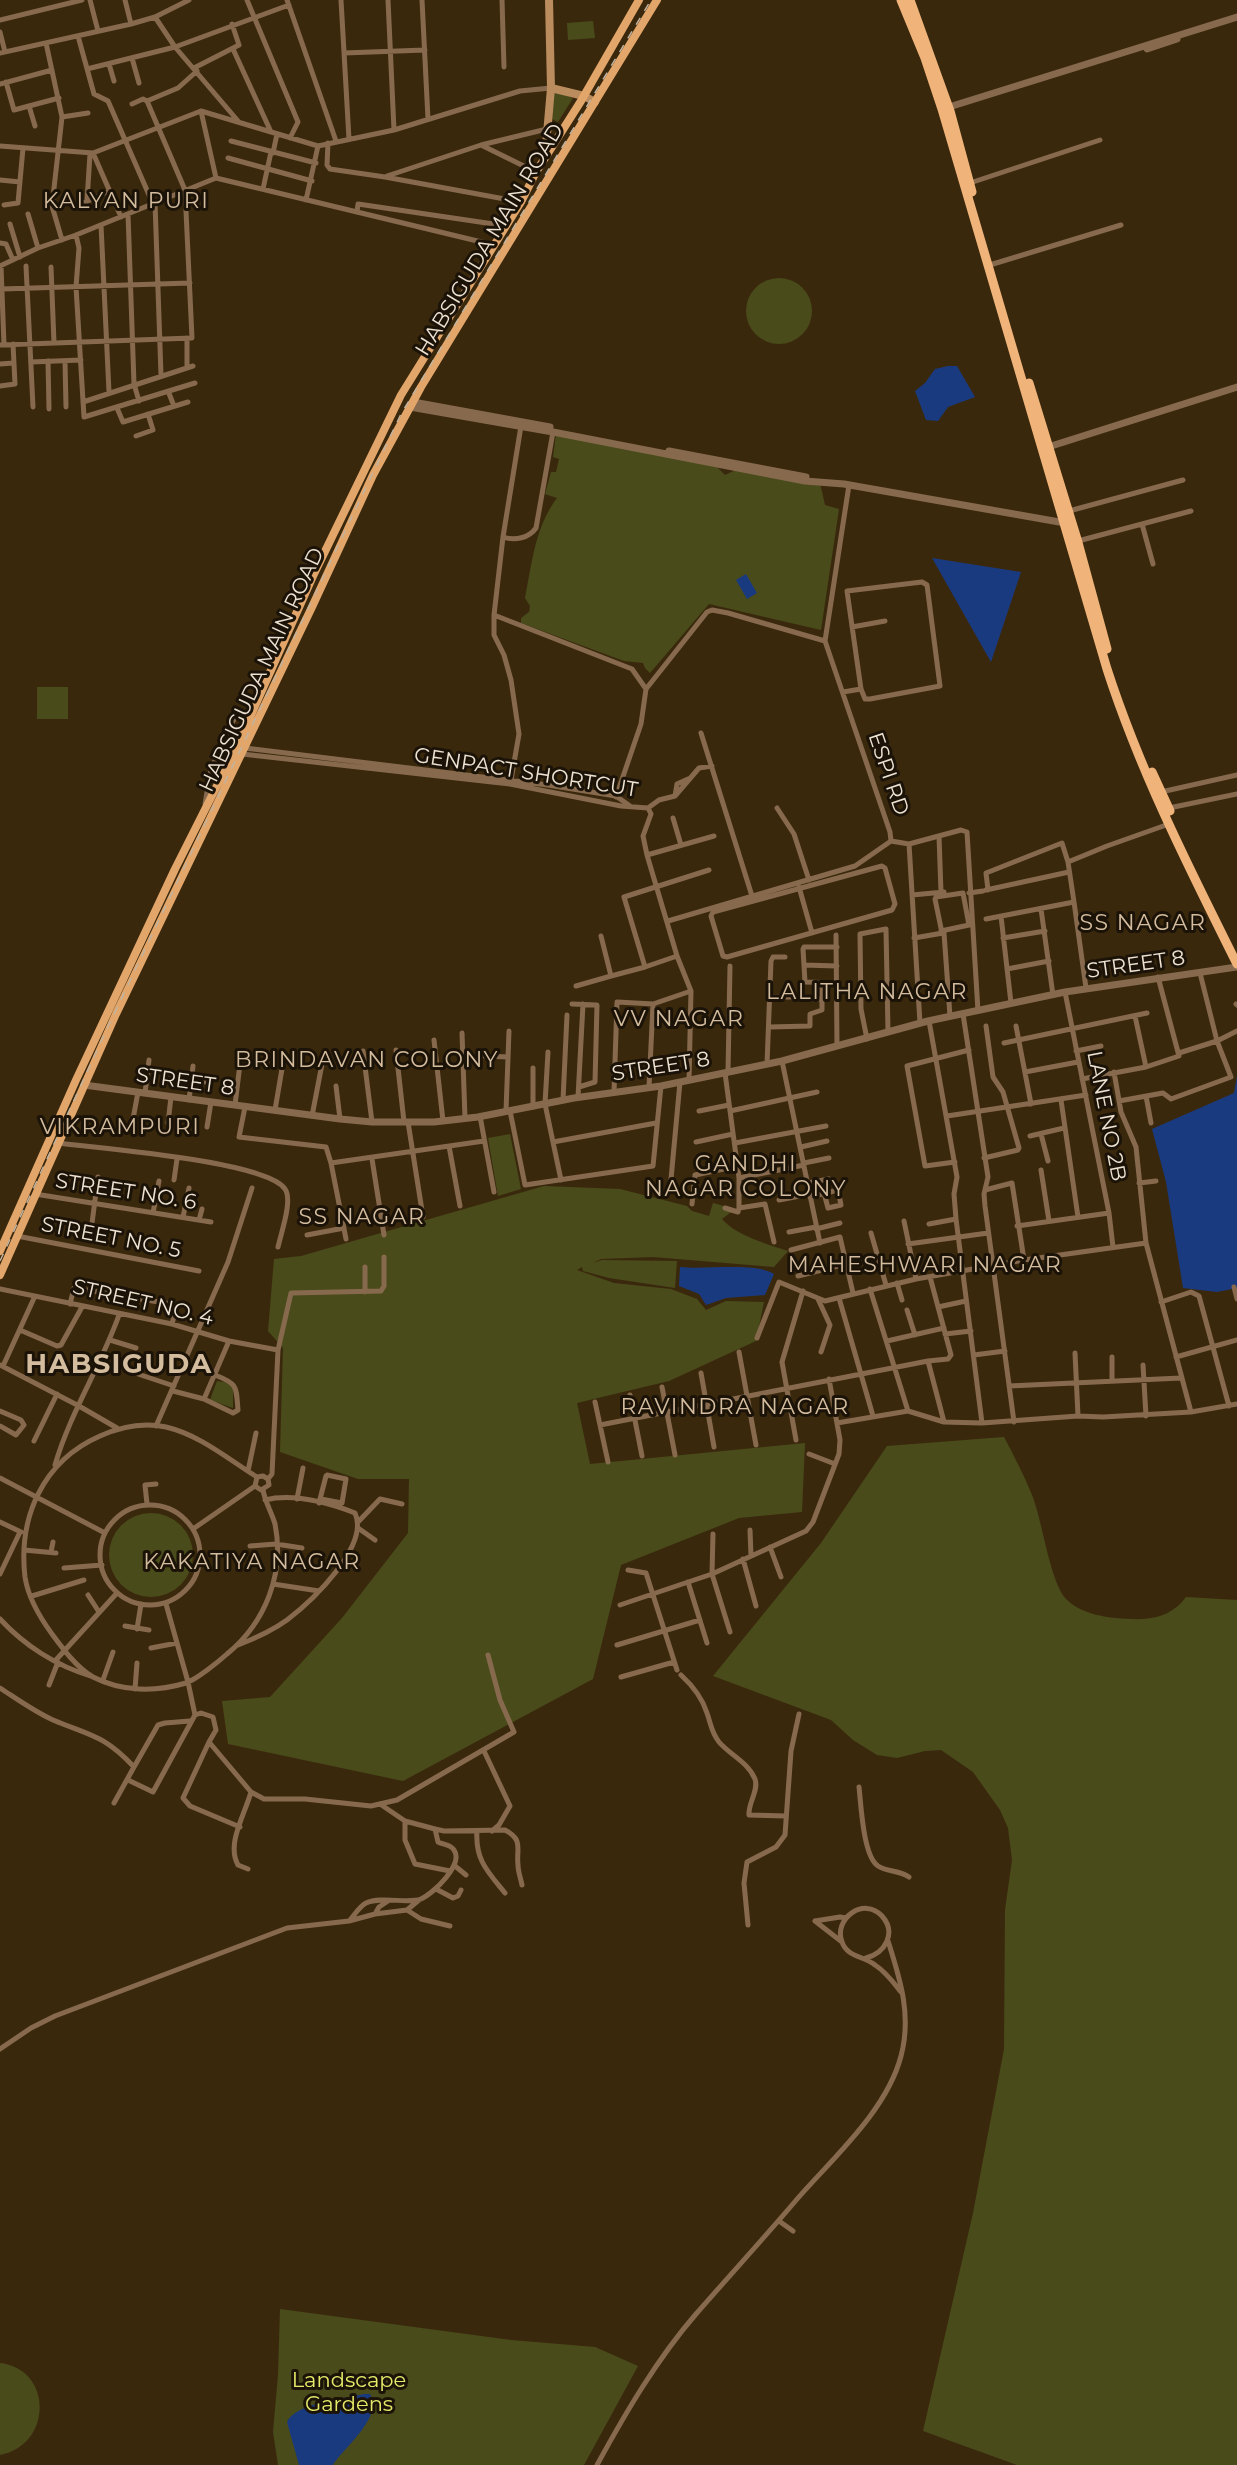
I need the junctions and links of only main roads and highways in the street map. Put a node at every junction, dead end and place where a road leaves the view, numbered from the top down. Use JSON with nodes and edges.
{"nodes":[{"id":1,"x":549,"y":0,"type":"edge"},
{"id":2,"x":639,"y":0,"type":"edge"},
{"id":3,"x":657,"y":0,"type":"edge"},
{"id":4,"x":901,"y":0,"type":"edge"},
{"id":5,"x":910,"y":0,"type":"edge"},
{"id":6,"x":551,"y":88,"type":"junction"},
{"id":7,"x":584,"y":96,"type":"junction"},
{"id":8,"x":595,"y":102,"type":"junction"},
{"id":9,"x":545,"y":159,"type":"junction"},
{"id":10,"x":1046,"y":448,"type":"junction"},
{"id":11,"x":362,"y":475,"type":"junction"},
{"id":12,"x":371,"y":479,"type":"junction"},
{"id":13,"x":1068,"y":523,"type":"junction"},
{"id":14,"x":1140,"y":750,"type":"junction"},
{"id":15,"x":175,"y":869,"type":"junction"},
{"id":16,"x":185,"y":875,"type":"junction"},
{"id":17,"x":1237,"y":952,"type":"edge"},
{"id":18,"x":1237,"y":965,"type":"edge"},
{"id":19,"x":0,"y":1251,"type":"edge"},
{"id":20,"x":0,"y":1275,"type":"edge"}],
"edges":[{"from":1,"to":6,"type":"main road"},
{"from":2,"to":7,"type":"main road","name":"HABSIGUDA MAIN ROAD"},
{"from":3,"to":8,"type":"main road","name":"HABSIGUDA MAIN ROAD"},
{"from":4,"to":10,"type":"highway"},
{"from":5,"to":10,"type":"highway"},
{"from":6,"to":7,"type":"main road"},
{"from":6,"to":9,"type":"main road"},
{"from":7,"to":8,"type":"main road"},
{"from":7,"to":9,"type":"main road","name":"HABSIGUDA MAIN ROAD"},
{"from":8,"to":12,"type":"main road","name":"HABSIGUDA MAIN ROAD"},
{"from":9,"to":11,"type":"main road","name":"HABSIGUDA MAIN ROAD"},
{"from":10,"to":13,"type":"highway"},
{"from":10,"to":13,"type":"highway"},
{"from":11,"to":12,"type":"main road"},
{"from":11,"to":15,"type":"main road","name":"HABSIGUDA MAIN ROAD"},
{"from":12,"to":16,"type":"main road","name":"HABSIGUDA MAIN ROAD"},
{"from":13,"to":14,"type":"highway"},
{"from":13,"to":14,"type":"highway"},
{"from":14,"to":17,"type":"highway"},
{"from":14,"to":18,"type":"highway"},
{"from":15,"to":16,"type":"main road"},
{"from":15,"to":19,"type":"main road","name":"HABSIGUDA MAIN ROAD"},
{"from":16,"to":20,"type":"main road","name":"HABSIGUDA MAIN ROAD"}]}
